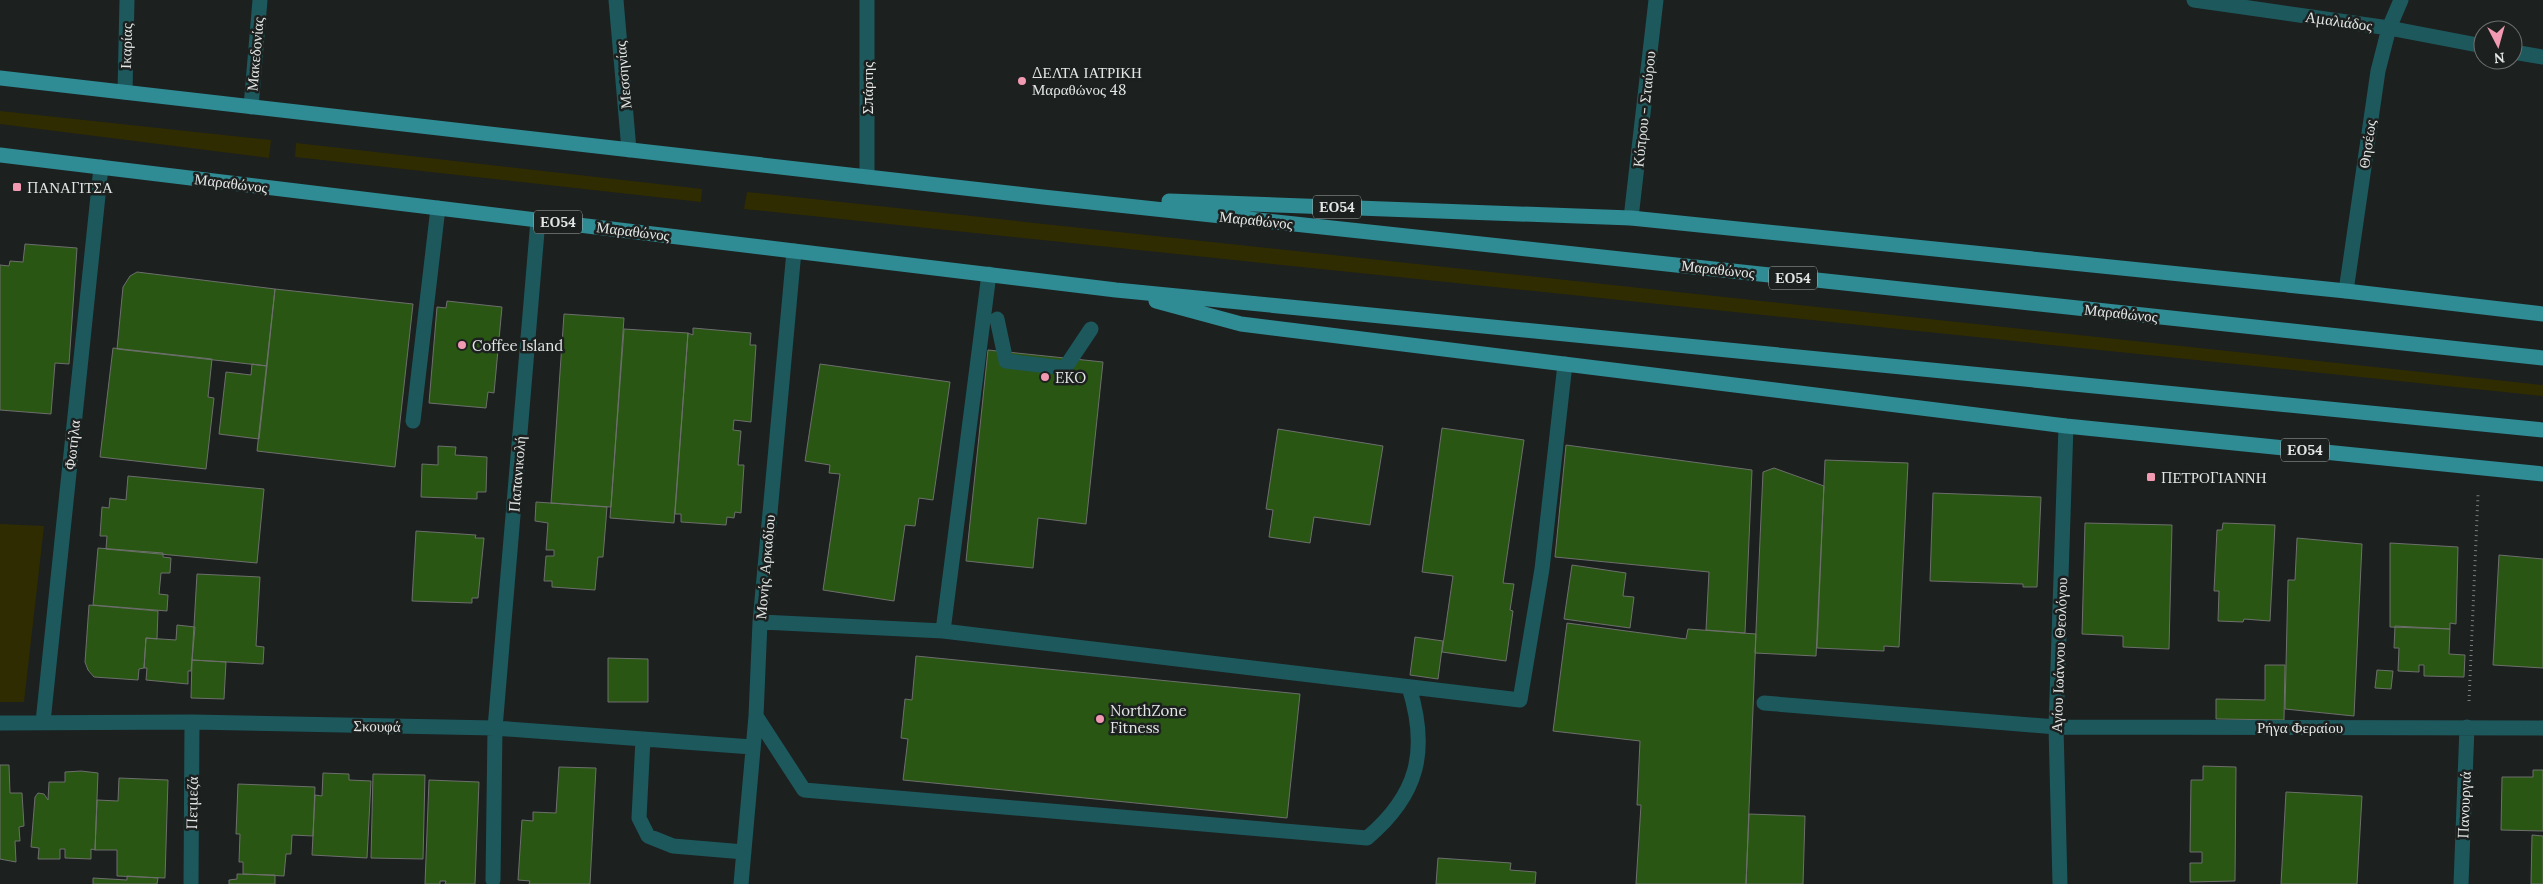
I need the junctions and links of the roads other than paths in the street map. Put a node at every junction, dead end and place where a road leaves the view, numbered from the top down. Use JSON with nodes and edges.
{"nodes":[{"id":1,"x":127,"y":0,"type":"edge"},
{"id":2,"x":260,"y":0,"type":"edge"},
{"id":3,"x":616,"y":0,"type":"edge"},
{"id":4,"x":867,"y":0,"type":"edge"},
{"id":5,"x":1656,"y":0,"type":"edge"},
{"id":6,"x":2194,"y":0,"type":"edge"},
{"id":7,"x":2400,"y":0,"type":"edge"},
{"id":8,"x":2389,"y":28,"type":"junction"},
{"id":9,"x":2473,"y":44,"type":"edge"},
{"id":10,"x":2523,"y":54,"type":"edge"},
{"id":11,"x":2543,"y":57,"type":"edge"},
{"id":12,"x":0,"y":78,"type":"edge"},
{"id":13,"x":125,"y":92,"type":"junction"},
{"id":14,"x":251,"y":107,"type":"junction"},
{"id":15,"x":629,"y":150,"type":"junction"},
{"id":16,"x":0,"y":155,"type":"edge"},
{"id":17,"x":102,"y":167,"type":"junction"},
{"id":18,"x":867,"y":177,"type":"junction"},
{"id":19,"x":1043,"y":197,"type":"junction"},
{"id":20,"x":438,"y":208,"type":"junction"},
{"id":21,"x":1631,"y":218,"type":"junction"},
{"id":22,"x":538,"y":220,"type":"junction"},
{"id":23,"x":794,"y":251,"type":"junction"},
{"id":24,"x":989,"y":274,"type":"junction"},
{"id":25,"x":1116,"y":290,"type":"junction"},
{"id":26,"x":2346,"y":291,"type":"junction"},
{"id":27,"x":2543,"y":314,"type":"edge"},
{"id":28,"x":998,"y":319,"type":"dead end"},
{"id":29,"x":1091,"y":329,"type":"dead end"},
{"id":30,"x":2543,"y":358,"type":"edge"},
{"id":31,"x":1565,"y":364,"type":"junction"},
{"id":32,"x":413,"y":420,"type":"dead end"},
{"id":33,"x":2066,"y":426,"type":"junction"},
{"id":34,"x":2543,"y":430,"type":"edge"},
{"id":35,"x":2543,"y":474,"type":"edge"},
{"id":36,"x":760,"y":622,"type":"junction"},
{"id":37,"x":943,"y":631,"type":"junction"},
{"id":38,"x":1409,"y":687,"type":"junction"},
{"id":39,"x":1764,"y":703,"type":"dead end"},
{"id":40,"x":756,"y":716,"type":"junction"},
{"id":41,"x":43,"y":722,"type":"junction"},
{"id":42,"x":192,"y":722,"type":"junction"},
{"id":43,"x":0,"y":723,"type":"edge"},
{"id":44,"x":2056,"y":727,"type":"junction"},
{"id":45,"x":2467,"y":727,"type":"junction"},
{"id":46,"x":495,"y":728,"type":"junction"},
{"id":47,"x":2543,"y":728,"type":"edge"},
{"id":48,"x":643,"y":739,"type":"junction"},
{"id":49,"x":752,"y":747,"type":"junction"},
{"id":50,"x":744,"y":852,"type":"junction"},
{"id":51,"x":494,"y":880,"type":"dead end"},
{"id":52,"x":191,"y":884,"type":"edge"},
{"id":53,"x":741,"y":884,"type":"edge"},
{"id":54,"x":2060,"y":884,"type":"edge"},
{"id":55,"x":2462,"y":884,"type":"edge"}],
"edges":[{"from":1,"to":13,"type":"street","name":"Ικαρίας"},
{"from":2,"to":14,"type":"street","name":"Μακεδονίας"},
{"from":3,"to":15,"type":"street","name":"Μεσσηνίας"},
{"from":4,"to":18,"type":"street","name":"Σπάρτης"},
{"from":5,"to":21,"type":"street","name":"Κύπρου - Σταύρου"},
{"from":6,"to":8,"type":"street","name":"Αμαλιάδος"},
{"from":7,"to":8,"type":"street","name":"Θησέως"},
{"from":8,"to":9,"type":"street","name":"Αμαλιάδος"},
{"from":8,"to":26,"type":"street","name":"Θησέως"},
{"from":10,"to":11,"type":"street"},
{"from":12,"to":13,"type":"main road","name":"Μαραθώνος","number":"ΕΟ54"},
{"from":13,"to":14,"type":"main road","name":"Μαραθώνος","number":"ΕΟ54"},
{"from":14,"to":15,"type":"main road","name":"Μαραθώνος","number":"ΕΟ54"},
{"from":15,"to":18,"type":"main road","name":"Μαραθώνος","number":"ΕΟ54"},
{"from":16,"to":17,"type":"main road","name":"Μαραθώνος","number":"ΕΟ54"},
{"from":17,"to":20,"type":"main road","name":"Μαραθώνος","number":"ΕΟ54"},
{"from":17,"to":41,"type":"street","name":"Φωτήλα"},
{"from":18,"to":19,"type":"main road","name":"Μαραθώνος","number":"ΕΟ54"},
{"from":19,"to":21,"type":"main road","name":"Μαραθώνος","number":"ΕΟ54"},
{"from":19,"to":30,"type":"main road","name":"Μαραθώνος","number":"ΕΟ54"},
{"from":20,"to":22,"type":"main road","name":"Μαραθώνος","number":"ΕΟ54"},
{"from":20,"to":32,"type":"street"},
{"from":21,"to":26,"type":"main road","name":"Μαραθώνος","number":"ΕΟ54"},
{"from":22,"to":23,"type":"main road","name":"Μαραθώνος","number":"ΕΟ54"},
{"from":22,"to":46,"type":"street","name":"Παπανικολή"},
{"from":23,"to":24,"type":"main road","name":"Μαραθώνος","number":"ΕΟ54"},
{"from":23,"to":36,"type":"street","name":"Μονής Αρκαδίου"},
{"from":24,"to":25,"type":"main road","name":"Μαραθώνος","number":"ΕΟ54"},
{"from":24,"to":37,"type":"street"},
{"from":25,"to":31,"type":"main road","name":"Μαραθώνος","number":"ΕΟ54"},
{"from":25,"to":34,"type":"main road","name":"Μαραθώνος","number":"ΕΟ54"},
{"from":26,"to":27,"type":"main road","name":"Μαραθώνος","number":"ΕΟ54"},
{"from":28,"to":29,"type":"street"},
{"from":31,"to":33,"type":"main road","name":"Μαραθώνος","number":"ΕΟ54"},
{"from":31,"to":38,"type":"street"},
{"from":33,"to":35,"type":"main road","name":"Μαραθώνος","number":"ΕΟ54"},
{"from":33,"to":44,"type":"street","name":"Αγίου Ιωάννου Θεολόγου"},
{"from":36,"to":37,"type":"street"},
{"from":36,"to":40,"type":"street","name":"Μονής Αρκαδίου"},
{"from":37,"to":38,"type":"street"},
{"from":38,"to":40,"type":"street"},
{"from":39,"to":44,"type":"street","name":"Ρήγα Φεραίου"},
{"from":40,"to":49,"type":"street","name":"Μονής Αρκαδίου"},
{"from":41,"to":42,"type":"street","name":"Σκουφά"},
{"from":41,"to":43,"type":"street","name":"Σκουφά"},
{"from":42,"to":46,"type":"street","name":"Σκουφά"},
{"from":42,"to":52,"type":"street","name":"Πετμεζά"},
{"from":44,"to":45,"type":"street","name":"Ρήγα Φεραίου"},
{"from":44,"to":54,"type":"street","name":"Αγίου Ιωάννου Θεολόγου"},
{"from":45,"to":47,"type":"street","name":"Ρήγα Φεραίου"},
{"from":45,"to":55,"type":"street","name":"Πανουργιά"},
{"from":46,"to":48,"type":"street","name":"Σκουφά"},
{"from":46,"to":51,"type":"street","name":"Παπανικολή"},
{"from":48,"to":49,"type":"street","name":"Σκουφά"},
{"from":48,"to":50,"type":"street"},
{"from":49,"to":50,"type":"street","name":"Μονής Αρκαδίου"},
{"from":50,"to":53,"type":"street","name":"Μονής Αρκαδίου"}]}
